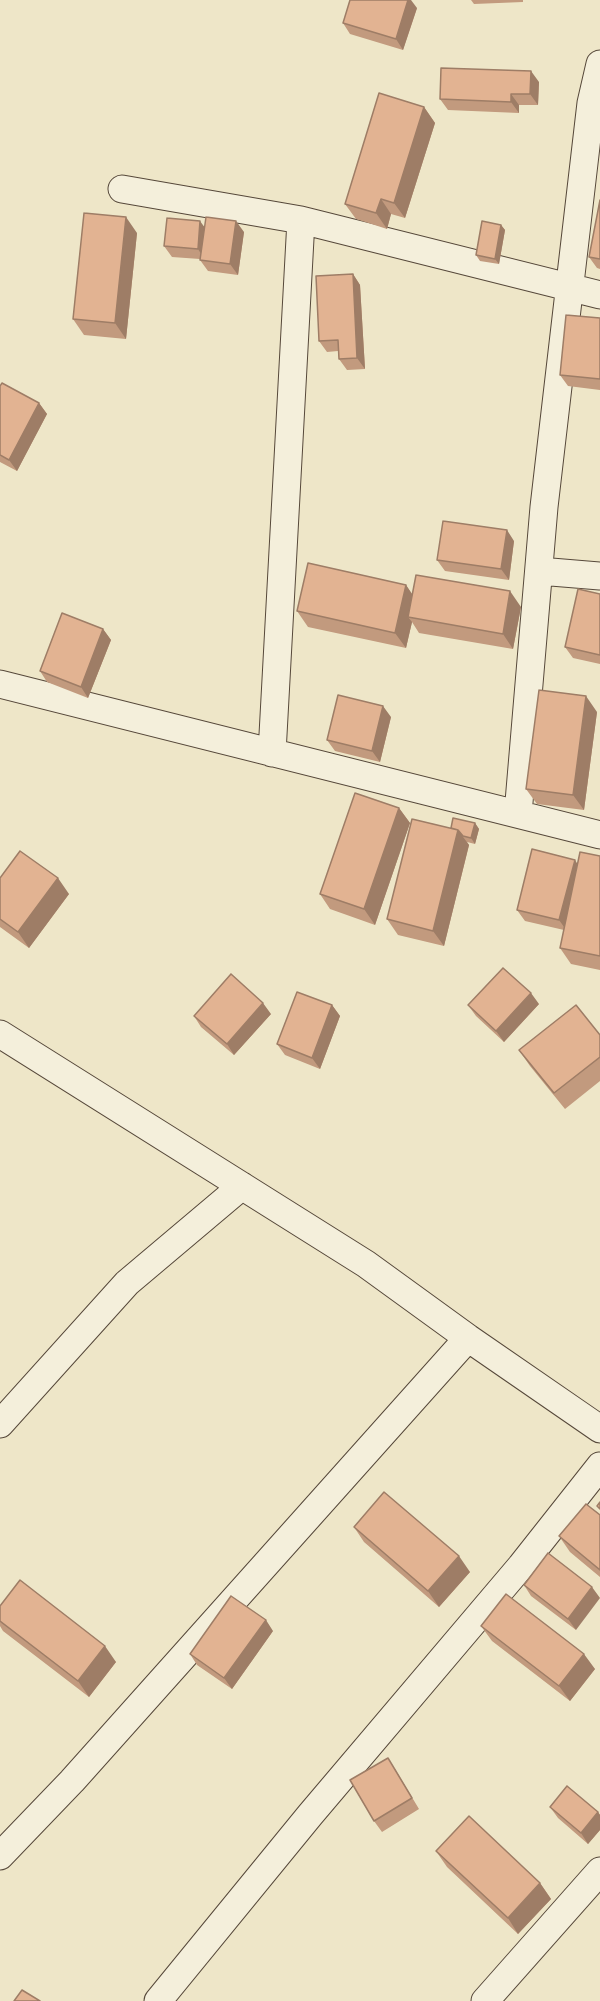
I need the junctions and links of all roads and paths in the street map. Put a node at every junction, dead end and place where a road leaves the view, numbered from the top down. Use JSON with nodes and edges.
{"nodes":[{"id":1,"x":600,"y":64,"type":"edge"},
{"id":2,"x":122,"y":189,"type":"dead end"},
{"id":3,"x":301,"y":220,"type":"junction"},
{"id":4,"x":570,"y":288,"type":"junction"},
{"id":5,"x":600,"y":295,"type":"edge"},
{"id":6,"x":539,"y":571,"type":"junction"},
{"id":7,"x":600,"y":576,"type":"edge"},
{"id":8,"x":0,"y":684,"type":"edge"},
{"id":9,"x":272,"y":753,"type":"junction"},
{"id":10,"x":518,"y":814,"type":"junction"},
{"id":11,"x":600,"y":835,"type":"edge"},
{"id":12,"x":0,"y":1034,"type":"edge"},
{"id":13,"x":242,"y":1186,"type":"junction"},
{"id":14,"x":468,"y":1338,"type":"junction"},
{"id":15,"x":0,"y":1424,"type":"edge"},
{"id":16,"x":600,"y":1429,"type":"edge"},
{"id":17,"x":600,"y":1466,"type":"edge"},
{"id":18,"x":0,"y":1856,"type":"edge"},
{"id":19,"x":600,"y":1871,"type":"edge"},
{"id":20,"x":158,"y":2001,"type":"edge"},
{"id":21,"x":485,"y":2001,"type":"edge"}],
"edges":[{"from":1,"to":4,"type":"street"},
{"from":2,"to":3,"type":"street"},
{"from":3,"to":4,"type":"street"},
{"from":3,"to":9,"type":"street"},
{"from":4,"to":5,"type":"street"},
{"from":4,"to":6,"type":"street"},
{"from":6,"to":7,"type":"street"},
{"from":6,"to":10,"type":"street"},
{"from":8,"to":9,"type":"street"},
{"from":9,"to":10,"type":"street"},
{"from":10,"to":11,"type":"street"},
{"from":12,"to":13,"type":"street"},
{"from":13,"to":14,"type":"street"},
{"from":13,"to":15,"type":"street"},
{"from":14,"to":16,"type":"street"},
{"from":14,"to":18,"type":"street"},
{"from":17,"to":20,"type":"street"},
{"from":19,"to":21,"type":"street"}]}
